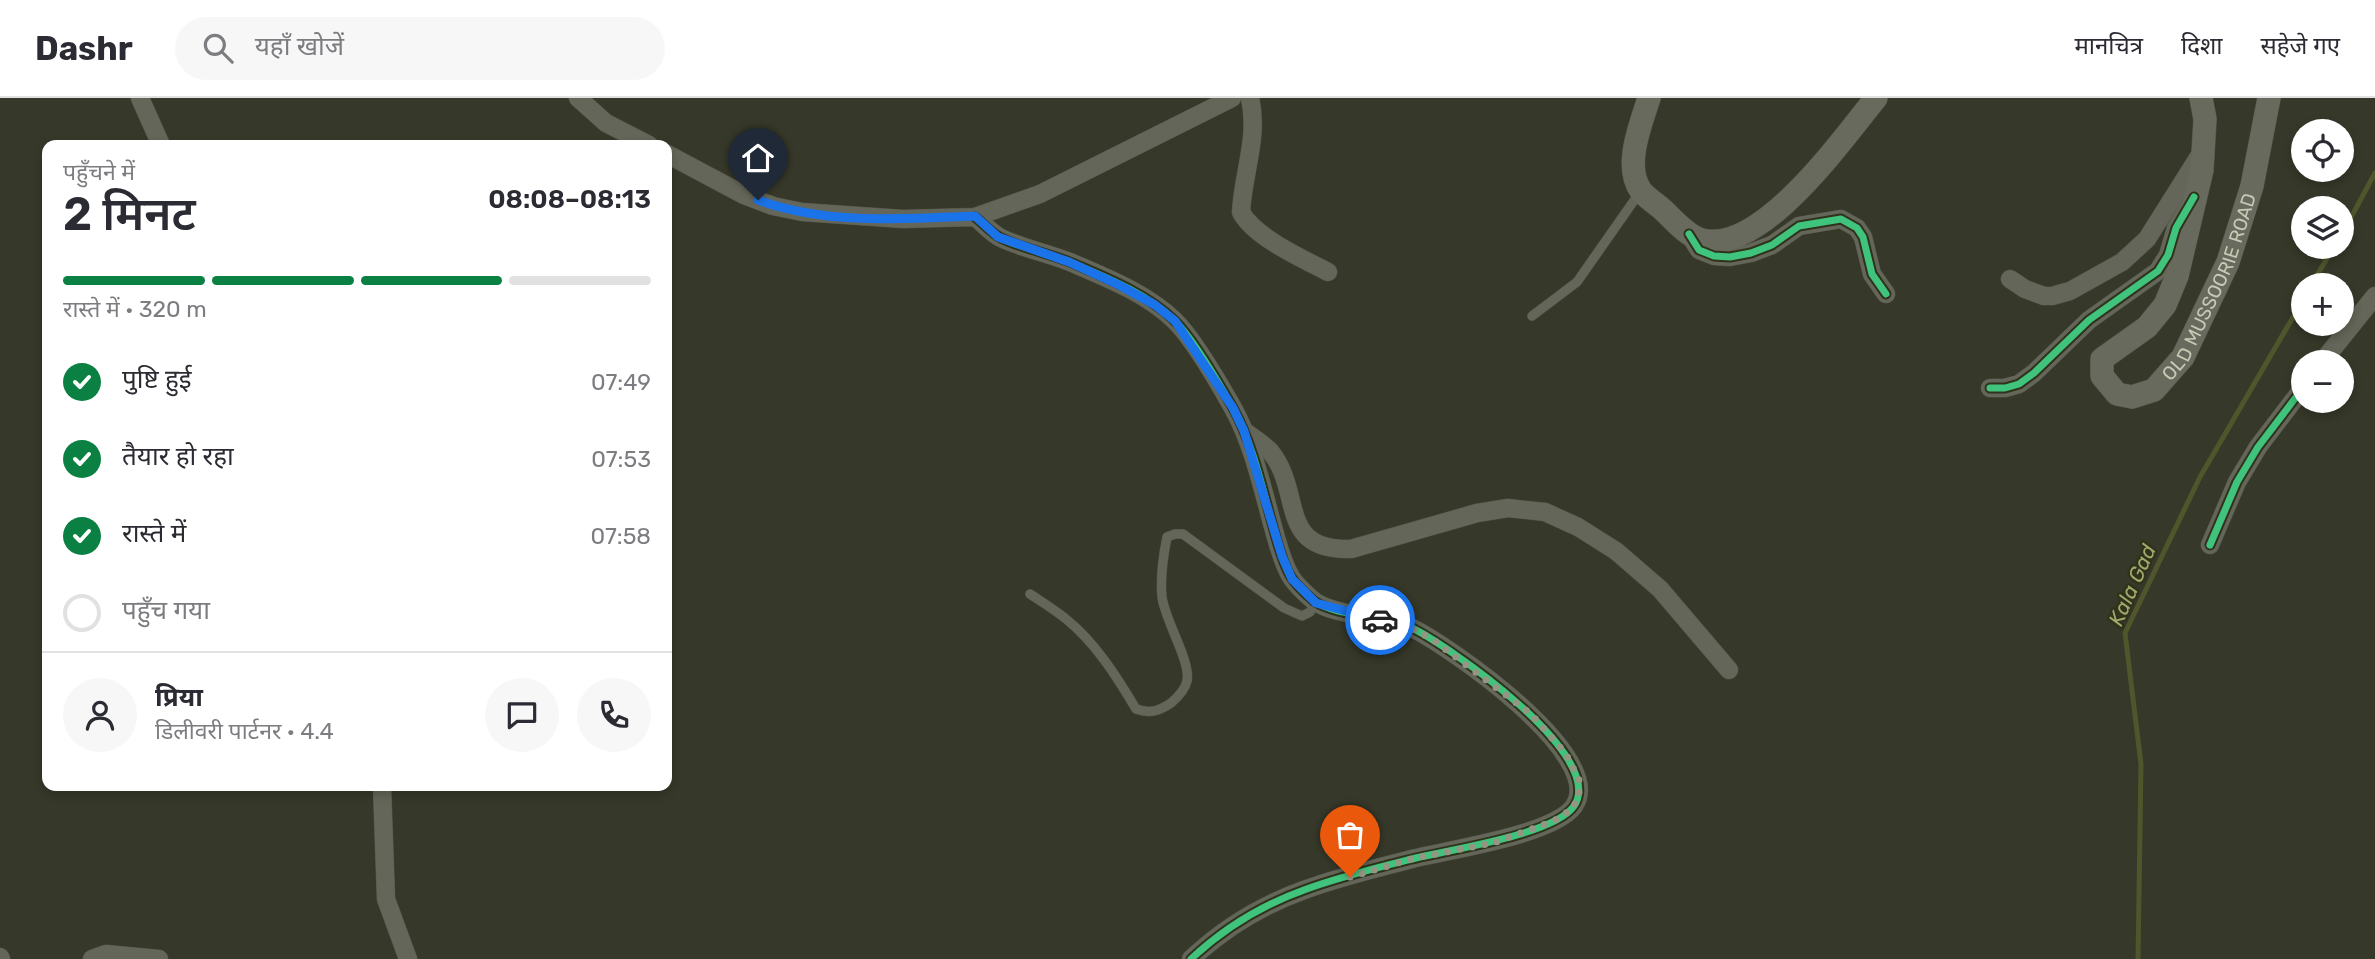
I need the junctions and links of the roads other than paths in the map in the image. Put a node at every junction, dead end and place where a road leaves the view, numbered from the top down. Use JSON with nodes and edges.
{"nodes":[{"id":1,"x":139,"y":98,"type":"edge"},
{"id":2,"x":578,"y":98,"type":"edge"},
{"id":3,"x":1232,"y":98,"type":"edge"},
{"id":4,"x":1250,"y":98,"type":"edge"},
{"id":5,"x":1649,"y":98,"type":"edge"},
{"id":6,"x":1876,"y":98,"type":"edge"},
{"id":7,"x":2201,"y":98,"type":"edge"},
{"id":8,"x":2269,"y":98,"type":"edge"},
{"id":9,"x":159,"y":140,"type":"edge"},
{"id":10,"x":639,"y":140,"type":"edge"},
{"id":11,"x":2203,"y":150,"type":"junction"},
{"id":12,"x":672,"y":157,"type":"edge"},
{"id":13,"x":1641,"y":190,"type":"junction"},
{"id":14,"x":2194,"y":197,"type":"junction"},
{"id":15,"x":975,"y":216,"type":"junction"},
{"id":16,"x":1689,"y":234,"type":"junction"},
{"id":17,"x":1328,"y":272,"type":"dead end"},
{"id":18,"x":2010,"y":279,"type":"dead end"},
{"id":19,"x":1886,"y":294,"type":"dead end"},
{"id":20,"x":2375,"y":296,"type":"edge"},
{"id":21,"x":1532,"y":316,"type":"dead end"},
{"id":22,"x":2332,"y":350,"type":"edge"},
{"id":23,"x":1990,"y":388,"type":"dead end"},
{"id":24,"x":2291,"y":404,"type":"edge"},
{"id":25,"x":1244,"y":431,"type":"junction"},
{"id":26,"x":2210,"y":545,"type":"dead end"},
{"id":27,"x":1030,"y":594,"type":"dead end"},
{"id":28,"x":1316,"y":603,"type":"junction"},
{"id":29,"x":1729,"y":670,"type":"dead end"},
{"id":30,"x":382,"y":791,"type":"edge"},
{"id":31,"x":92,"y":959,"type":"edge"},
{"id":32,"x":159,"y":959,"type":"edge"},
{"id":33,"x":408,"y":959,"type":"edge"},
{"id":34,"x":1191,"y":959,"type":"edge"}],
"edges":[{"from":1,"to":9,"type":"street"},
{"from":2,"to":10,"type":"street"},
{"from":3,"to":15,"type":"street"},
{"from":4,"to":17,"type":"street"},
{"from":5,"to":13,"type":"main road"},
{"from":6,"to":16,"type":"main road"},
{"from":7,"to":11,"type":"main road","name":"OLD MUSSOORIE ROAD"},
{"from":8,"to":14,"type":"main road","name":"OLD MUSSOORIE ROAD"},
{"from":11,"to":14,"type":"main road","name":"OLD MUSSOORIE ROAD"},
{"from":11,"to":18,"type":"street"},
{"from":12,"to":15,"type":"street"},
{"from":13,"to":16,"type":"main road"},
{"from":13,"to":21,"type":"lane"},
{"from":14,"to":23,"type":"street"},
{"from":15,"to":25,"type":"street"},
{"from":16,"to":19,"type":"street"},
{"from":20,"to":22,"type":"street"},
{"from":24,"to":26,"type":"street"},
{"from":25,"to":28,"type":"street"},
{"from":25,"to":29,"type":"street"},
{"from":27,"to":28,"type":"lane"},
{"from":28,"to":34,"type":"street"},
{"from":30,"to":33,"type":"street"},
{"from":31,"to":32,"type":"street"}]}
